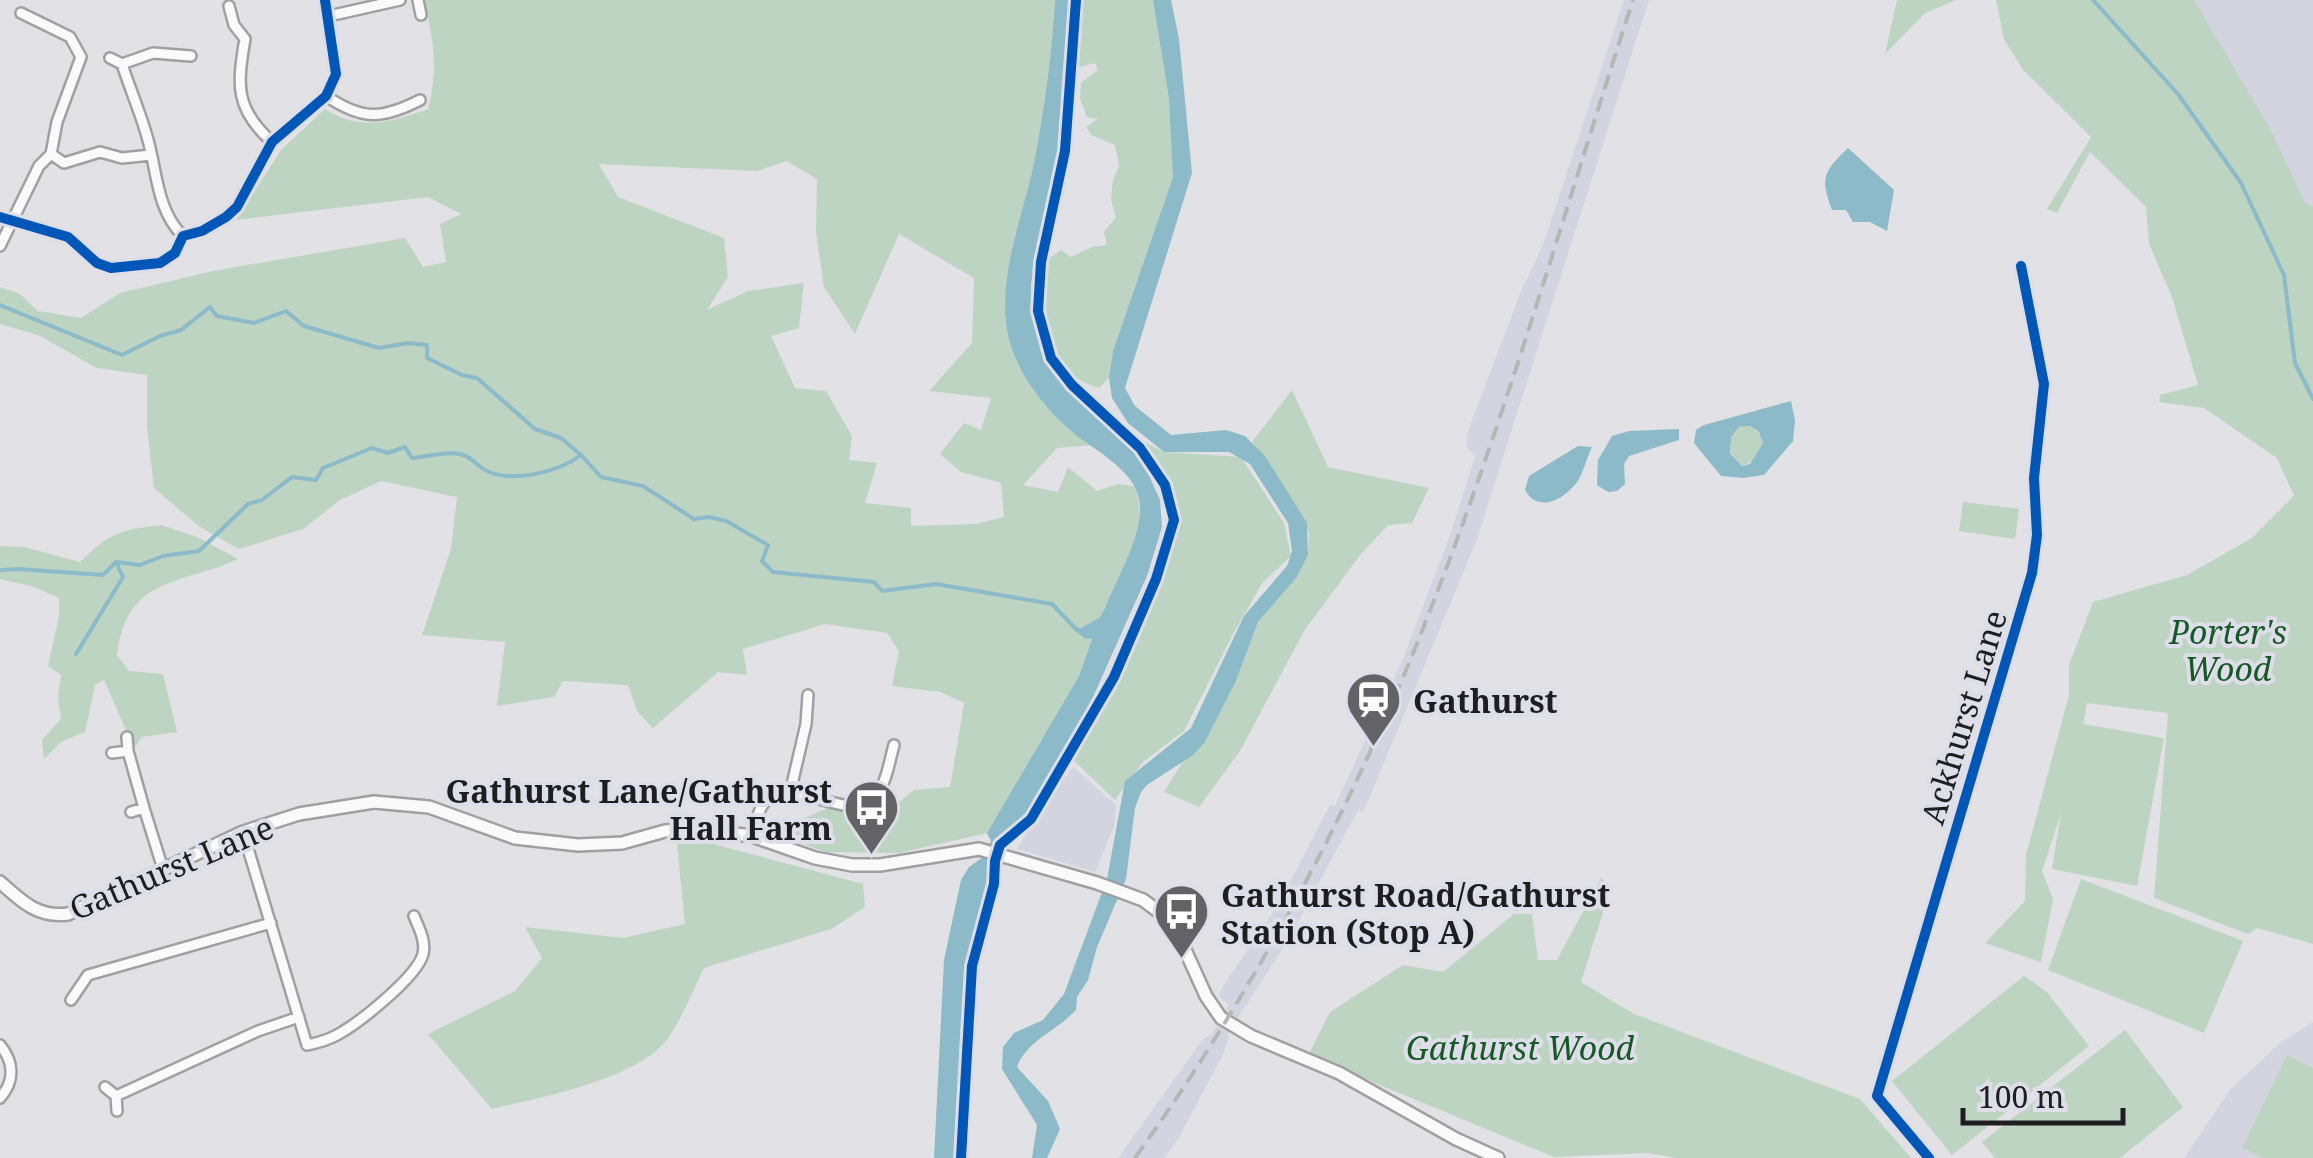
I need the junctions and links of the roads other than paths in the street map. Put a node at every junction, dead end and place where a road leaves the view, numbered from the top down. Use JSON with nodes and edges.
{"nodes":[{"id":1,"x":325,"y":0,"type":"edge"},
{"id":2,"x":400,"y":0,"type":"edge"},
{"id":3,"x":418,"y":0,"type":"edge"},
{"id":4,"x":229,"y":6,"type":"dead end"},
{"id":5,"x":21,"y":12,"type":"dead end"},
{"id":6,"x":422,"y":15,"type":"dead end"},
{"id":7,"x":329,"y":16,"type":"junction"},
{"id":8,"x":94,"y":56,"type":"dead end"},
{"id":9,"x":191,"y":56,"type":"dead end"},
{"id":10,"x":81,"y":57,"type":"junction"},
{"id":11,"x":110,"y":58,"type":"dead end"},
{"id":12,"x":228,"y":58,"type":"dead end"},
{"id":13,"x":240,"y":60,"type":"junction"},
{"id":14,"x":122,"y":64,"type":"junction"},
{"id":15,"x":326,"y":96,"type":"junction"},
{"id":16,"x":420,"y":100,"type":"dead end"},
{"id":17,"x":272,"y":142,"type":"junction"},
{"id":18,"x":51,"y":154,"type":"junction"},
{"id":19,"x":151,"y":154,"type":"junction"},
{"id":20,"x":0,"y":217,"type":"edge"},
{"id":21,"x":12,"y":221,"type":"junction"},
{"id":22,"x":182,"y":236,"type":"junction"},
{"id":23,"x":0,"y":246,"type":"edge"},
{"id":24,"x":2021,"y":266,"type":"dead end"},
{"id":25,"x":808,"y":695,"type":"dead end"},
{"id":26,"x":127,"y":738,"type":"dead end"},
{"id":27,"x":894,"y":745,"type":"dead end"},
{"id":28,"x":128,"y":751,"type":"junction"},
{"id":29,"x":112,"y":753,"type":"dead end"},
{"id":30,"x":790,"y":793,"type":"junction"},
{"id":31,"x":144,"y":808,"type":"junction"},
{"id":32,"x":131,"y":812,"type":"dead end"},
{"id":33,"x":244,"y":832,"type":"junction"},
{"id":34,"x":752,"y":836,"type":"junction"},
{"id":35,"x":162,"y":868,"type":"junction"},
{"id":36,"x":0,"y":882,"type":"edge"},
{"id":37,"x":414,"y":916,"type":"dead end"},
{"id":38,"x":271,"y":923,"type":"junction"},
{"id":39,"x":70,"y":1000,"type":"dead end"},
{"id":40,"x":298,"y":1016,"type":"junction"},
{"id":41,"x":0,"y":1044,"type":"edge"},
{"id":42,"x":105,"y":1087,"type":"dead end"},
{"id":43,"x":116,"y":1096,"type":"junction"},
{"id":44,"x":0,"y":1098,"type":"edge"},
{"id":45,"x":117,"y":1111,"type":"dead end"},
{"id":46,"x":1498,"y":1158,"type":"edge"},
{"id":47,"x":1929,"y":1158,"type":"edge"}],
"edges":[{"from":1,"to":7,"type":"street"},
{"from":2,"to":7,"type":"street"},
{"from":3,"to":6,"type":"street"},
{"from":4,"to":13,"type":"street"},
{"from":5,"to":10,"type":"street"},
{"from":7,"to":15,"type":"street"},
{"from":8,"to":10,"type":"street"},
{"from":9,"to":14,"type":"street"},
{"from":10,"to":18,"type":"street"},
{"from":11,"to":14,"type":"street"},
{"from":12,"to":13,"type":"street"},
{"from":13,"to":17,"type":"street"},
{"from":14,"to":19,"type":"street"},
{"from":15,"to":16,"type":"street"},
{"from":15,"to":17,"type":"street"},
{"from":17,"to":22,"type":"street"},
{"from":18,"to":19,"type":"street"},
{"from":18,"to":21,"type":"street"},
{"from":19,"to":22,"type":"street"},
{"from":20,"to":21,"type":"street"},
{"from":21,"to":22,"type":"street"},
{"from":21,"to":23,"type":"street"},
{"from":24,"to":47,"type":"street","name":"Ackhurst Lane"},
{"from":25,"to":30,"type":"street"},
{"from":26,"to":28,"type":"street"},
{"from":27,"to":30,"type":"street"},
{"from":28,"to":29,"type":"street"},
{"from":28,"to":31,"type":"street"},
{"from":30,"to":34,"type":"street"},
{"from":31,"to":32,"type":"street"},
{"from":31,"to":35,"type":"street"},
{"from":33,"to":34,"type":"main road","name":"Gathurst Lane"},
{"from":33,"to":35,"type":"main road","name":"Gathurst Lane"},
{"from":33,"to":38,"type":"street"},
{"from":34,"to":46,"type":"main road","name":"Gathurst Lane"},
{"from":35,"to":36,"type":"main road","name":"Gathurst Lane"},
{"from":37,"to":40,"type":"street"},
{"from":38,"to":39,"type":"street"},
{"from":38,"to":40,"type":"street"},
{"from":40,"to":43,"type":"street"},
{"from":41,"to":44,"type":"street"},
{"from":42,"to":43,"type":"street"},
{"from":43,"to":45,"type":"street"}]}
